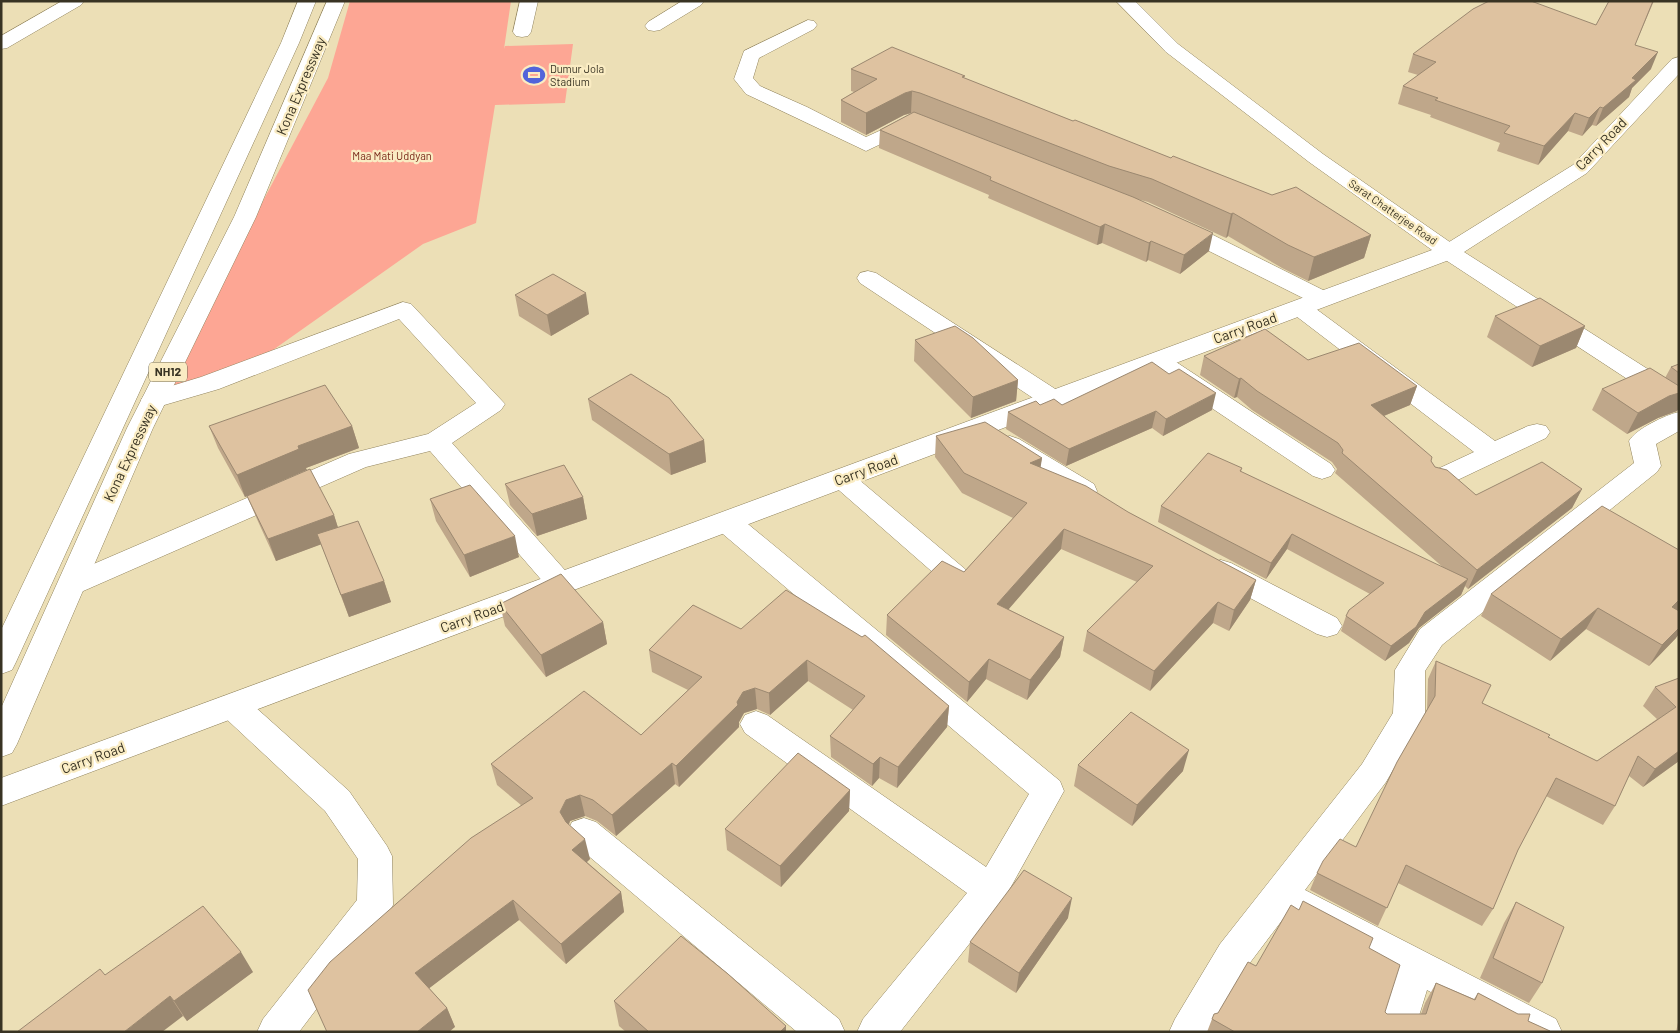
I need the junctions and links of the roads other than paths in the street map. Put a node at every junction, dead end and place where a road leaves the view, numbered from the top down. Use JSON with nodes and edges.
{"nodes":[{"id":1,"x":75,"y":1,"type":"edge"},
{"id":2,"x":307,"y":1,"type":"edge"},
{"id":3,"x":336,"y":1,"type":"edge"},
{"id":4,"x":529,"y":1,"type":"edge"},
{"id":5,"x":695,"y":1,"type":"edge"},
{"id":6,"x":1124,"y":1,"type":"edge"},
{"id":7,"x":808,"y":25,"type":"dead end"},
{"id":8,"x":654,"y":26,"type":"dead end"},
{"id":9,"x":522,"y":32,"type":"dead end"},
{"id":10,"x":1,"y":44,"type":"edge"},
{"id":11,"x":1679,"y":63,"type":"edge"},
{"id":12,"x":1654,"y":88,"type":"junction"},
{"id":13,"x":1679,"y":88,"type":"edge"},
{"id":14,"x":930,"y":128,"type":"edge"},
{"id":15,"x":1156,"y":216,"type":"edge"},
{"id":16,"x":1450,"y":252,"type":"junction"},
{"id":17,"x":868,"y":278,"type":"dead end"},
{"id":18,"x":1311,"y":304,"type":"junction"},
{"id":19,"x":1158,"y":361,"type":"junction"},
{"id":20,"x":154,"y":400,"type":"junction"},
{"id":21,"x":1054,"y":400,"type":"junction"},
{"id":22,"x":1679,"y":401,"type":"edge"},
{"id":23,"x":1679,"y":420,"type":"edge"},
{"id":24,"x":981,"y":427,"type":"junction"},
{"id":25,"x":1537,"y":432,"type":"dead end"},
{"id":26,"x":436,"y":441,"type":"junction"},
{"id":27,"x":1494,"y":453,"type":"junction"},
{"id":28,"x":1322,"y":470,"type":"dead end"},
{"id":29,"x":842,"y":479,"type":"junction"},
{"id":30,"x":1438,"y":479,"type":"edge"},
{"id":31,"x":1103,"y":504,"type":"edge"},
{"id":32,"x":727,"y":522,"type":"junction"},
{"id":33,"x":1196,"y":557,"type":"edge"},
{"id":34,"x":955,"y":576,"type":"edge"},
{"id":35,"x":561,"y":584,"type":"junction"},
{"id":36,"x":71,"y":585,"type":"junction"},
{"id":37,"x":1327,"y":626,"type":"dead end"},
{"id":38,"x":1,"y":662,"type":"edge"},
{"id":39,"x":233,"y":706,"type":"junction"},
{"id":40,"x":756,"y":724,"type":"dead end"},
{"id":41,"x":1,"y":744,"type":"edge"},
{"id":42,"x":1,"y":792,"type":"edge"},
{"id":43,"x":584,"y":832,"type":"dead end"},
{"id":44,"x":991,"y":890,"type":"junction"},
{"id":45,"x":1280,"y":894,"type":"junction"},
{"id":46,"x":1416,"y":967,"type":"junction"},
{"id":47,"x":276,"y":1032,"type":"edge"},
{"id":48,"x":826,"y":1032,"type":"edge"},
{"id":49,"x":876,"y":1032,"type":"edge"},
{"id":50,"x":1188,"y":1032,"type":"edge"},
{"id":51,"x":1395,"y":1032,"type":"edge"},
{"id":52,"x":1543,"y":1032,"type":"edge"}],
"edges":[{"from":1,"to":10,"type":"main road"},
{"from":2,"to":38,"type":"main road","name":"Kona Expressway","number":"NH12"},
{"from":3,"to":20,"type":"main road","name":"Kona Expressway","number":"NH12"},
{"from":4,"to":9,"type":"main road"},
{"from":5,"to":8,"type":"main road"},
{"from":6,"to":16,"type":"main road","name":"Sarat Chatterjee Road"},
{"from":7,"to":14,"type":"main road"},
{"from":11,"to":12,"type":"main road","name":"Carry Road"},
{"from":12,"to":13,"type":"main road"},
{"from":12,"to":16,"type":"main road","name":"Carry Road"},
{"from":15,"to":18,"type":"main road"},
{"from":16,"to":18,"type":"main road","name":"Carry Road"},
{"from":16,"to":22,"type":"main road","name":"Sarat Chatterjee Road"},
{"from":17,"to":21,"type":"main road"},
{"from":18,"to":19,"type":"main road","name":"Carry Road"},
{"from":18,"to":27,"type":"main road"},
{"from":19,"to":21,"type":"main road","name":"Carry Road"},
{"from":19,"to":28,"type":"main road"},
{"from":20,"to":26,"type":"main road"},
{"from":20,"to":36,"type":"main road","name":"Kona Expressway","number":"NH12"},
{"from":21,"to":24,"type":"main road","name":"Carry Road"},
{"from":23,"to":45,"type":"main road"},
{"from":24,"to":29,"type":"main road","name":"Carry Road"},
{"from":24,"to":31,"type":"main road"},
{"from":25,"to":27,"type":"main road"},
{"from":26,"to":35,"type":"main road"},
{"from":26,"to":36,"type":"main road"},
{"from":27,"to":30,"type":"main road"},
{"from":29,"to":32,"type":"main road","name":"Carry Road"},
{"from":29,"to":34,"type":"main road"},
{"from":32,"to":35,"type":"main road","name":"Carry Road"},
{"from":32,"to":44,"type":"main road"},
{"from":33,"to":37,"type":"main road"},
{"from":35,"to":39,"type":"main road","name":"Carry Road"},
{"from":36,"to":41,"type":"main road","name":"Kona Expressway","number":"NH12"},
{"from":39,"to":42,"type":"main road","name":"Carry Road"},
{"from":39,"to":47,"type":"main road"},
{"from":40,"to":44,"type":"main road"},
{"from":43,"to":48,"type":"main road"},
{"from":44,"to":49,"type":"main road"},
{"from":45,"to":46,"type":"main road"},
{"from":45,"to":50,"type":"main road"},
{"from":46,"to":51,"type":"main road"},
{"from":46,"to":52,"type":"main road"}]}
